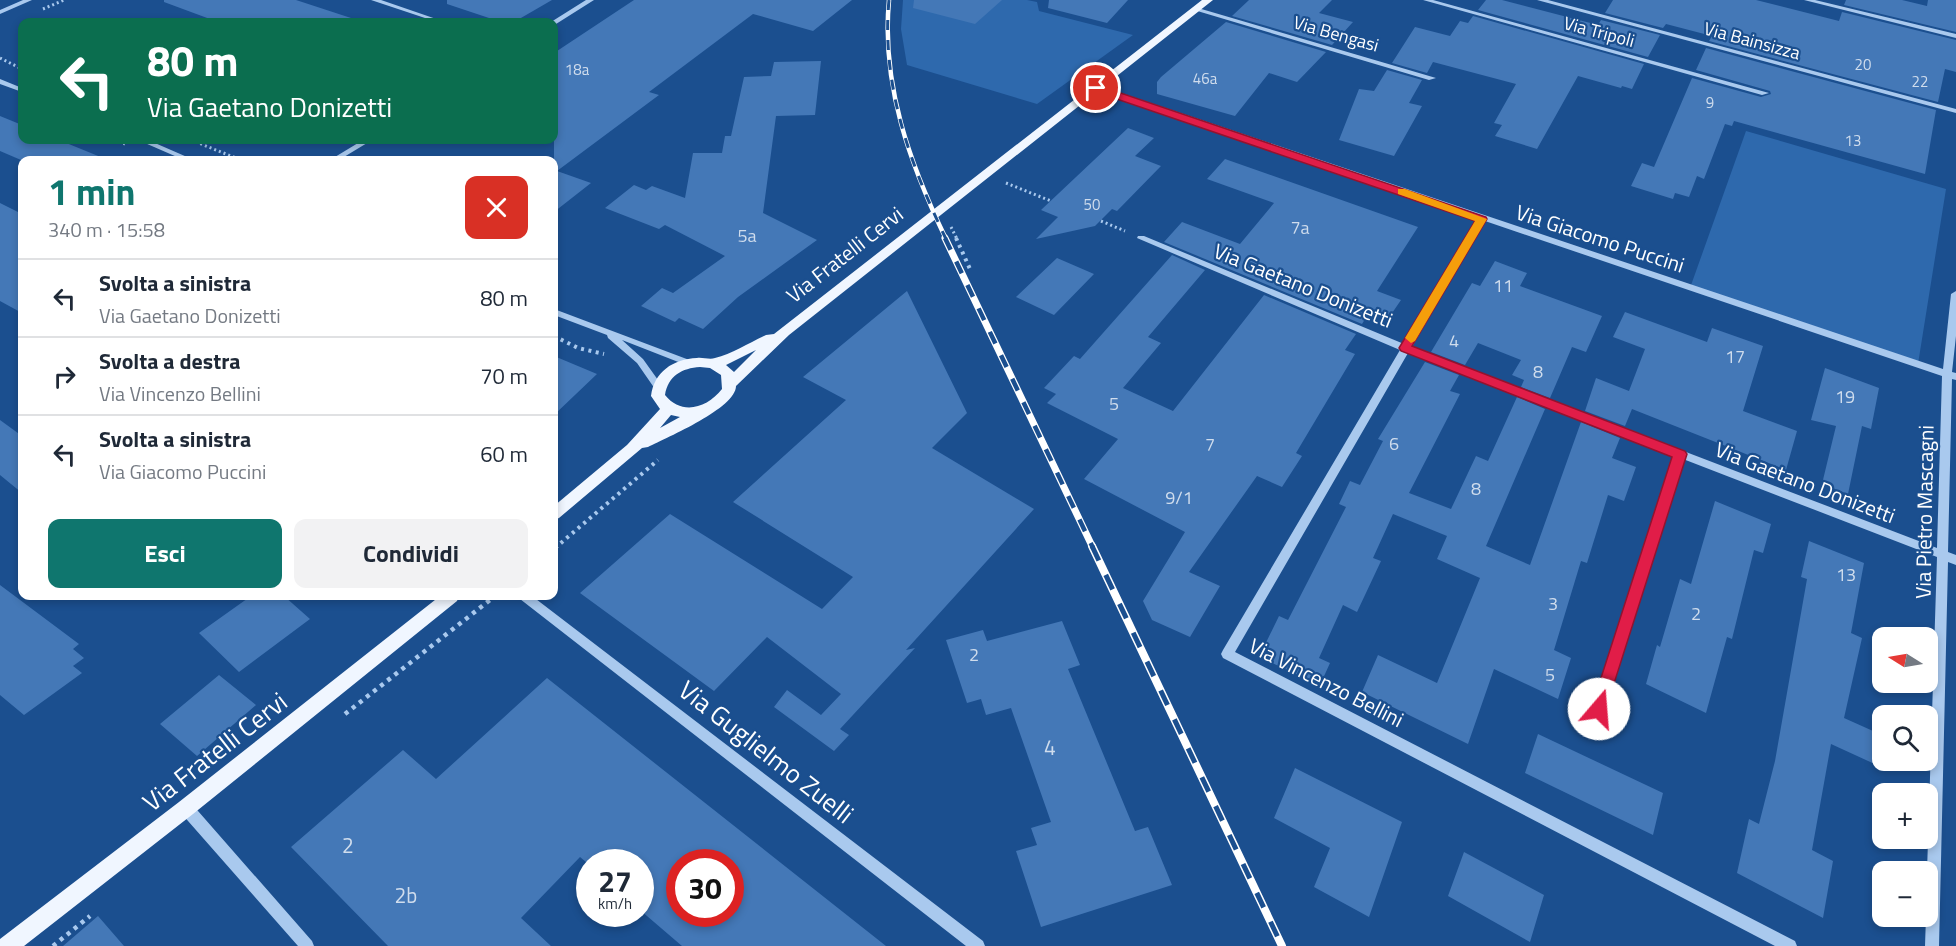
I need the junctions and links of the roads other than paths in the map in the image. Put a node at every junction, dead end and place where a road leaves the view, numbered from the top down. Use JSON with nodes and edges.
{"nodes":[{"id":1,"x":29,"y":0,"type":"edge"},
{"id":2,"x":374,"y":0,"type":"edge"},
{"id":3,"x":591,"y":0,"type":"edge"},
{"id":4,"x":1208,"y":0,"type":"edge"},
{"id":5,"x":1426,"y":0,"type":"edge"},
{"id":6,"x":1540,"y":0,"type":"edge"},
{"id":7,"x":1807,"y":0,"type":"edge"},
{"id":8,"x":1196,"y":9,"type":"junction"},
{"id":9,"x":0,"y":12,"type":"edge"},
{"id":10,"x":430,"y":18,"type":"edge"},
{"id":11,"x":558,"y":21,"type":"edge"},
{"id":12,"x":1956,"y":36,"type":"edge"},
{"id":13,"x":1432,"y":78,"type":"dead end"},
{"id":14,"x":0,"y":81,"type":"edge"},
{"id":15,"x":18,"y":88,"type":"edge"},
{"id":16,"x":1096,"y":88,"type":"junction"},
{"id":17,"x":1765,"y":93,"type":"dead end"},
{"id":18,"x":1956,"y":111,"type":"edge"},
{"id":19,"x":152,"y":144,"type":"edge"},
{"id":20,"x":361,"y":144,"type":"edge"},
{"id":21,"x":180,"y":156,"type":"edge"},
{"id":22,"x":341,"y":156,"type":"edge"},
{"id":23,"x":1482,"y":219,"type":"junction"},
{"id":24,"x":1141,"y":238,"type":"road end"},
{"id":25,"x":1956,"y":294,"type":"edge"},
{"id":26,"x":558,"y":314,"type":"edge"},
{"id":27,"x":784,"y":332,"type":"junction"},
{"id":28,"x":608,"y":333,"type":"junction"},
{"id":29,"x":1405,"y":348,"type":"junction"},
{"id":30,"x":689,"y":363,"type":"junction"},
{"id":31,"x":715,"y":364,"type":"junction"},
{"id":32,"x":1952,"y":376,"type":"edge"},
{"id":33,"x":730,"y":382,"type":"junction"},
{"id":34,"x":658,"y":387,"type":"junction"},
{"id":35,"x":669,"y":408,"type":"junction"},
{"id":36,"x":705,"y":410,"type":"junction"},
{"id":37,"x":632,"y":449,"type":"junction"},
{"id":38,"x":1680,"y":454,"type":"junction"},
{"id":39,"x":558,"y":511,"type":"edge"},
{"id":40,"x":1950,"y":557,"type":"edge"},
{"id":41,"x":447,"y":600,"type":"edge"},
{"id":42,"x":529,"y":600,"type":"edge"},
{"id":43,"x":1599,"y":709,"type":"dead end"},
{"id":44,"x":186,"y":808,"type":"junction"},
{"id":45,"x":8,"y":946,"type":"edge"},
{"id":46,"x":307,"y":946,"type":"edge"},
{"id":47,"x":978,"y":946,"type":"edge"},
{"id":48,"x":1790,"y":946,"type":"edge"},
{"id":49,"x":1932,"y":946,"type":"edge"}],
"edges":[{"from":1,"to":9,"type":"street"},
{"from":2,"to":10,"type":"street"},
{"from":3,"to":11,"type":"street"},
{"from":4,"to":8,"type":"main road","name":"Via Fratelli Cervi"},
{"from":5,"to":17,"type":"street","name":"Via Tripoli"},
{"from":6,"to":18,"type":"street","name":"Via Bainsizza"},
{"from":7,"to":12,"type":"street"},
{"from":8,"to":13,"type":"street","name":"Via Bengasi"},
{"from":8,"to":16,"type":"main road","name":"Via Fratelli Cervi"},
{"from":14,"to":15,"type":"street"},
{"from":16,"to":23,"type":"street","name":"Via Giacomo Puccini"},
{"from":16,"to":27,"type":"main road","name":"Via Fratelli Cervi"},
{"from":19,"to":21,"type":"street"},
{"from":20,"to":22,"type":"street"},
{"from":23,"to":29,"type":"street","name":"Via Vincenzo Bellini"},
{"from":23,"to":32,"type":"street","name":"Via Giacomo Puccini"},
{"from":24,"to":29,"type":"street","name":"Via Gaetano Donizetti"},
{"from":25,"to":32,"type":"street","name":"Via Pietro Mascagni"},
{"from":26,"to":28,"type":"street"},
{"from":27,"to":31,"type":"main road","name":"Via Fratelli Cervi"},
{"from":27,"to":33,"type":"main road","name":"Via Fratelli Cervi"},
{"from":28,"to":30,"type":"street"},
{"from":28,"to":34,"type":"street"},
{"from":29,"to":38,"type":"street","name":"Via Gaetano Donizetti"},
{"from":29,"to":48,"type":"street","name":"Via Vincenzo Bellini"},
{"from":30,"to":31,"type":"main road"},
{"from":30,"to":34,"type":"main road"},
{"from":31,"to":33,"type":"main road"},
{"from":32,"to":40,"type":"street","name":"Via Pietro Mascagni"},
{"from":33,"to":36,"type":"main road"},
{"from":34,"to":35,"type":"main road"},
{"from":35,"to":36,"type":"main road"},
{"from":35,"to":37,"type":"main road"},
{"from":36,"to":37,"type":"main road"},
{"from":37,"to":39,"type":"main road"},
{"from":38,"to":40,"type":"street","name":"Via Gaetano Donizetti"},
{"from":38,"to":43,"type":"street"},
{"from":40,"to":49,"type":"street","name":"Via Pietro Mascagni"},
{"from":41,"to":44,"type":"main road","name":"Via Fratelli Cervi"},
{"from":42,"to":47,"type":"street","name":"Via Guglielmo Zuelli"},
{"from":44,"to":45,"type":"main road","name":"Via Fratelli Cervi"},
{"from":44,"to":46,"type":"street"}]}
